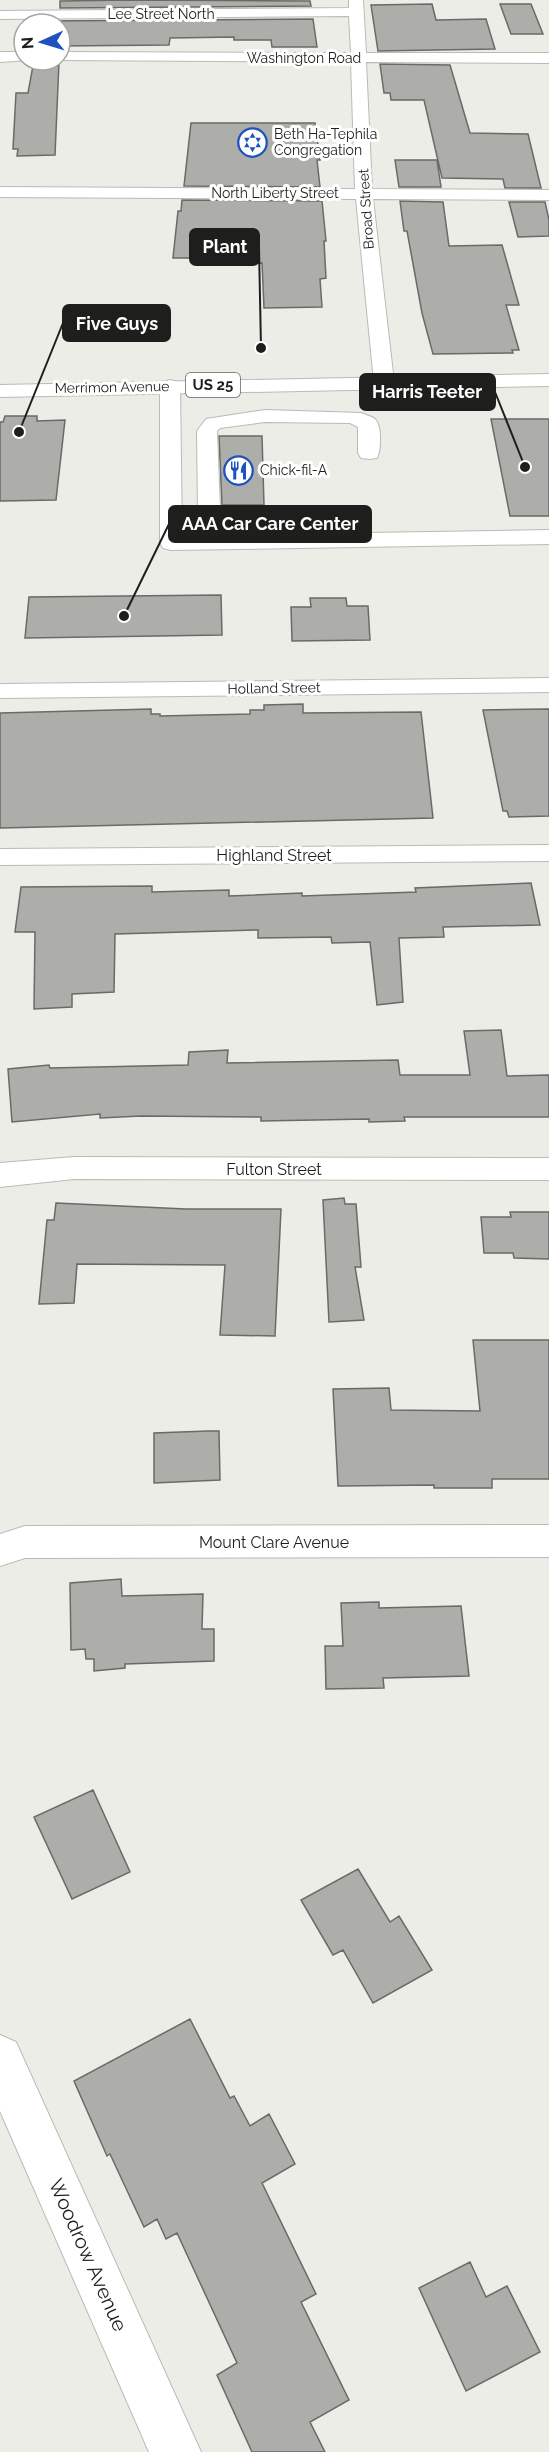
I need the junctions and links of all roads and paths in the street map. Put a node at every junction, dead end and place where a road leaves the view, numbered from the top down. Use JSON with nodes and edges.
{"nodes":[{"id":1,"x":356,"y":6,"type":"edge"},
{"id":2,"x":0,"y":15,"type":"edge"},
{"id":3,"x":72,"y":57,"type":"edge"},
{"id":4,"x":359,"y":58,"type":"junction"},
{"id":5,"x":549,"y":58,"type":"edge"},
{"id":6,"x":0,"y":192,"type":"edge"},
{"id":7,"x":364,"y":193,"type":"junction"},
{"id":8,"x":549,"y":195,"type":"edge"},
{"id":9,"x":549,"y":380,"type":"edge"},
{"id":10,"x":384,"y":382,"type":"junction"},
{"id":11,"x":170,"y":386,"type":"junction"},
{"id":12,"x":0,"y":390,"type":"edge"},
{"id":13,"x":369,"y":453,"type":"dead end"},
{"id":14,"x":309,"y":514,"type":"dead end"},
{"id":15,"x":549,"y":537,"type":"edge"},
{"id":16,"x":549,"y":685,"type":"edge"},
{"id":17,"x":0,"y":691,"type":"edge"},
{"id":18,"x":549,"y":853,"type":"edge"},
{"id":19,"x":0,"y":857,"type":"edge"},
{"id":20,"x":549,"y":1169,"type":"edge"},
{"id":21,"x":0,"y":1175,"type":"edge"},
{"id":22,"x":549,"y":1541,"type":"edge"},
{"id":23,"x":0,"y":1550,"type":"edge"},
{"id":24,"x":0,"y":2058,"type":"edge"},
{"id":25,"x":175,"y":2452,"type":"edge"}],
"edges":[{"from":1,"to":2,"type":"street","name":"Lee Street North"},
{"from":1,"to":4,"type":"street","name":"Broad Street"},
{"from":3,"to":4,"type":"street","name":"Washington Road"},
{"from":4,"to":5,"type":"street","name":"Washington Road"},
{"from":4,"to":7,"type":"street","name":"Broad Street"},
{"from":6,"to":7,"type":"street","name":"North Liberty Street"},
{"from":7,"to":8,"type":"street","name":"North Liberty Street"},
{"from":7,"to":10,"type":"street","name":"Broad Street"},
{"from":9,"to":10,"type":"street","name":"Merrimon Avenue","number":"US 25"},
{"from":10,"to":11,"type":"street","name":"Merrimon Avenue","number":"US 25"},
{"from":11,"to":12,"type":"street","name":"Merrimon Avenue","number":"US 25"},
{"from":11,"to":15,"type":"street"},
{"from":13,"to":14,"type":"street"},
{"from":16,"to":17,"type":"street","name":"Holland Street"},
{"from":18,"to":19,"type":"street","name":"Highland Street"},
{"from":20,"to":21,"type":"street","name":"Fulton Street"},
{"from":22,"to":23,"type":"street","name":"Mount Clare Avenue"},
{"from":24,"to":25,"type":"street","name":"Woodrow Avenue"}]}
